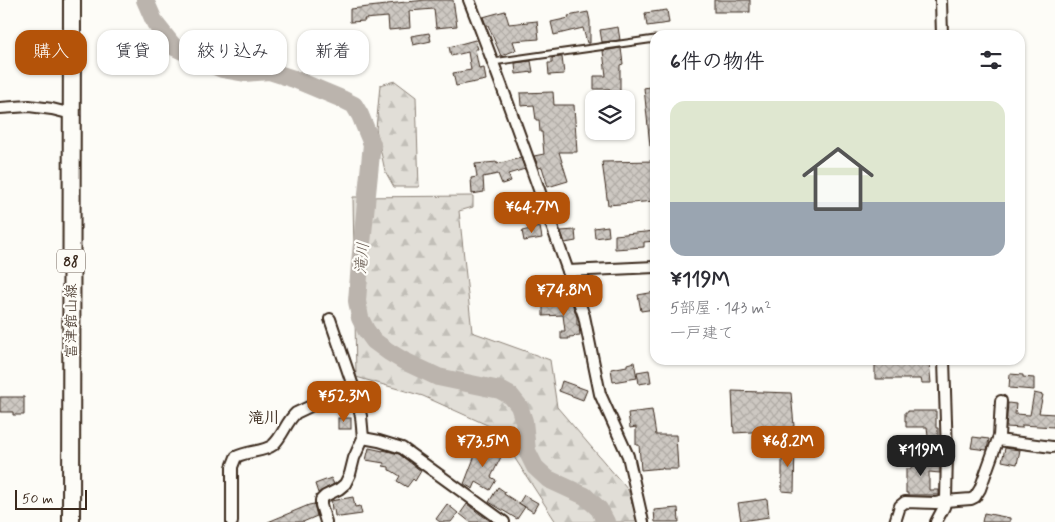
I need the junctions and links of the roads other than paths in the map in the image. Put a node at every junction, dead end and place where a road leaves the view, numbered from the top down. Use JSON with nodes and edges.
{"nodes":[{"id":1,"x":72,"y":0,"type":"edge"},
{"id":2,"x":469,"y":0,"type":"edge"},
{"id":3,"x":941,"y":0,"type":"edge"},
{"id":4,"x":942,"y":30,"type":"edge"},
{"id":5,"x":650,"y":40,"type":"edge"},
{"id":6,"x":493,"y":62,"type":"junction"},
{"id":7,"x":0,"y":108,"type":"edge"},
{"id":8,"x":72,"y":114,"type":"junction"},
{"id":9,"x":650,"y":267,"type":"edge"},
{"id":10,"x":568,"y":271,"type":"junction"},
{"id":11,"x":330,"y":319,"type":"dead end"},
{"id":12,"x":944,"y":365,"type":"edge"},
{"id":13,"x":353,"y":386,"type":"junction"},
{"id":14,"x":1001,"y":401,"type":"dead end"},
{"id":15,"x":363,"y":438,"type":"junction"},
{"id":16,"x":998,"y":440,"type":"junction"},
{"id":17,"x":1052,"y":447,"type":"dead end"},
{"id":18,"x":946,"y":501,"type":"junction"},
{"id":19,"x":71,"y":522,"type":"edge"},
{"id":20,"x":232,"y":522,"type":"edge"},
{"id":21,"x":326,"y":522,"type":"edge"},
{"id":22,"x":504,"y":522,"type":"edge"},
{"id":23,"x":643,"y":522,"type":"edge"},
{"id":24,"x":895,"y":522,"type":"edge"},
{"id":25,"x":936,"y":522,"type":"edge"}],
"edges":[{"from":1,"to":8,"type":"main road","name":"富津館山線","number":"88"},
{"from":2,"to":6,"type":"street"},
{"from":3,"to":4,"type":"street"},
{"from":5,"to":6,"type":"lane"},
{"from":6,"to":10,"type":"street"},
{"from":7,"to":8,"type":"street"},
{"from":8,"to":19,"type":"main road","name":"富津館山線","number":"88"},
{"from":9,"to":10,"type":"street"},
{"from":10,"to":23,"type":"street"},
{"from":11,"to":13,"type":"street"},
{"from":12,"to":18,"type":"street"},
{"from":13,"to":15,"type":"street"},
{"from":13,"to":20,"type":"street"},
{"from":14,"to":16,"type":"street"},
{"from":15,"to":21,"type":"street"},
{"from":15,"to":22,"type":"street"},
{"from":16,"to":17,"type":"street"},
{"from":16,"to":18,"type":"street"},
{"from":18,"to":24,"type":"street"},
{"from":18,"to":25,"type":"street"}]}
